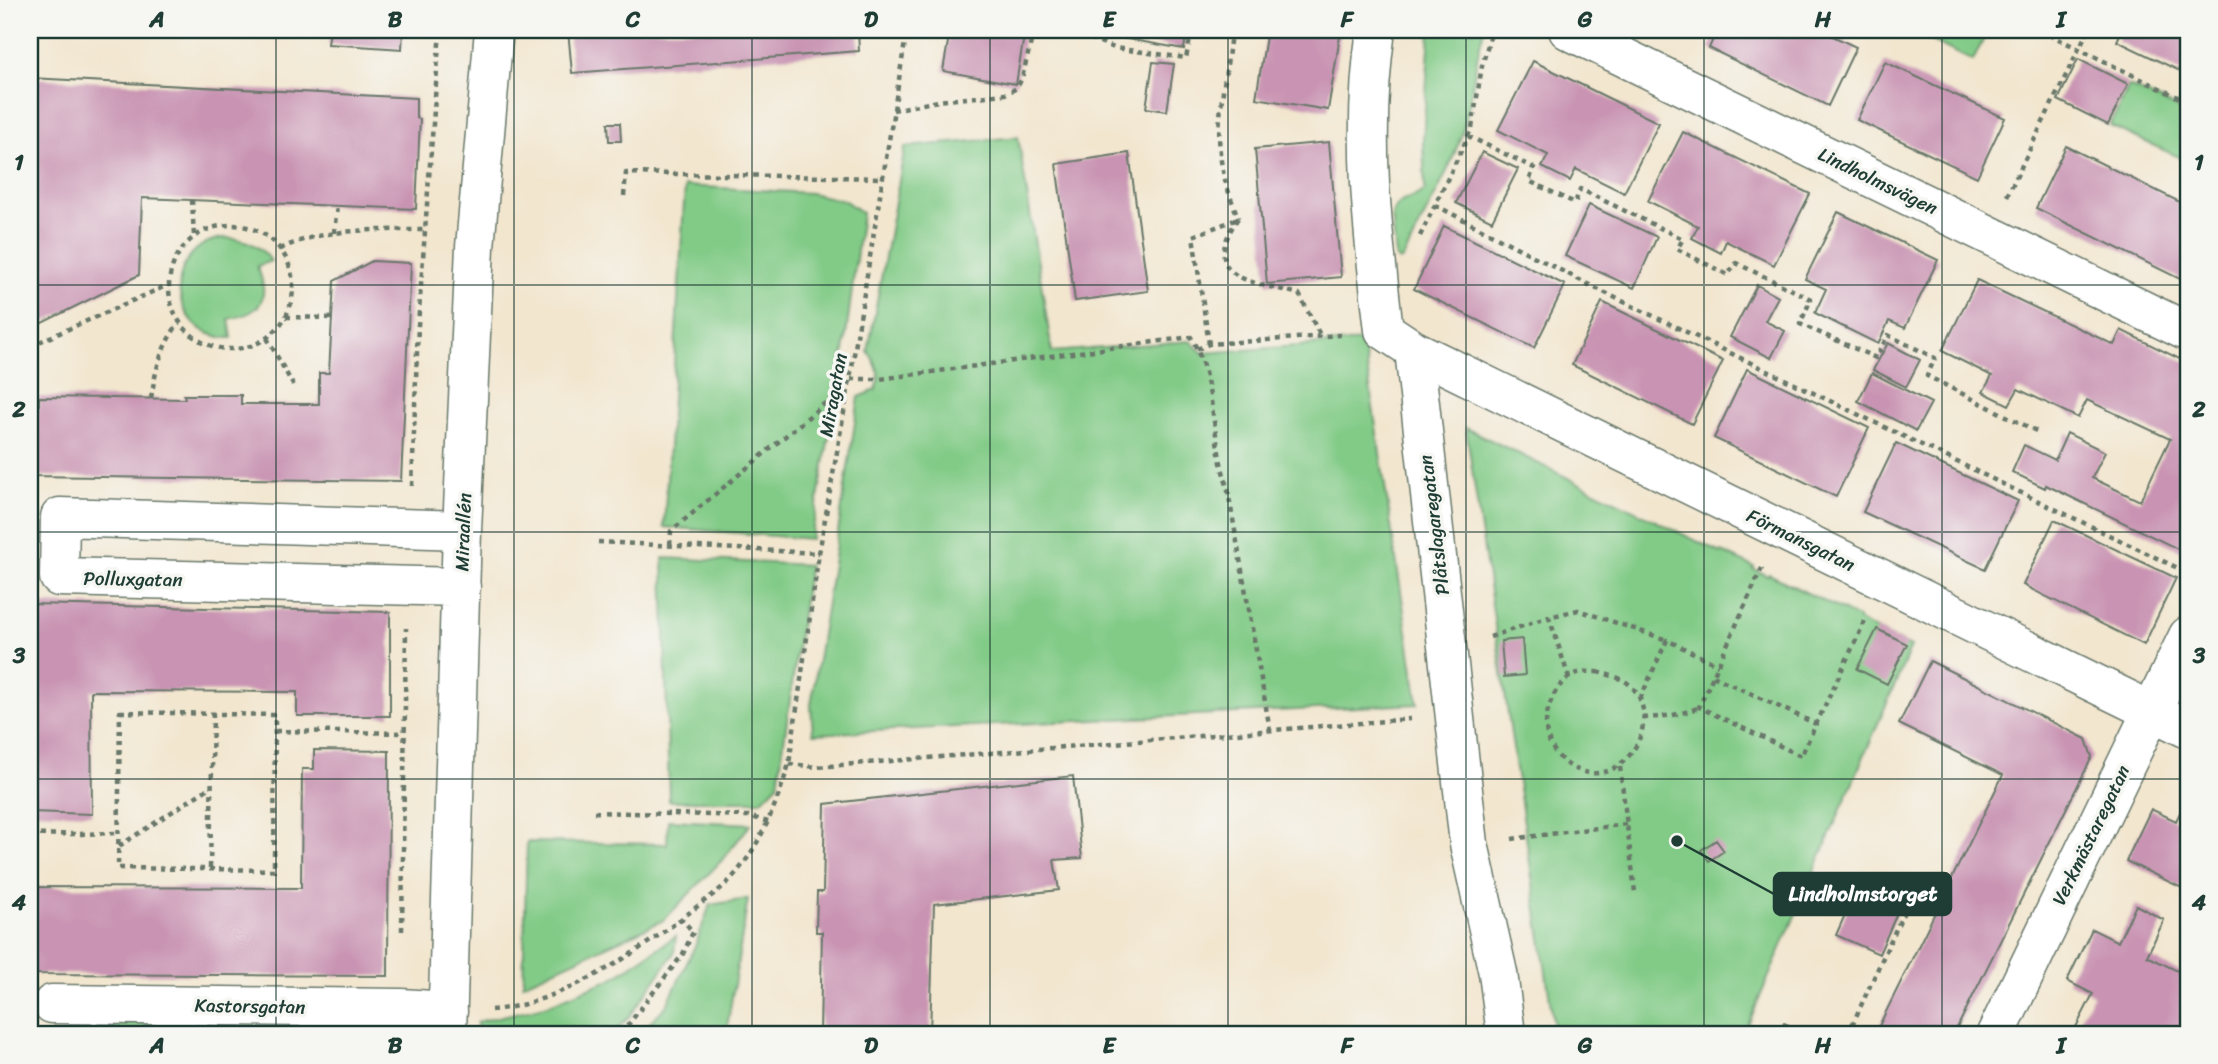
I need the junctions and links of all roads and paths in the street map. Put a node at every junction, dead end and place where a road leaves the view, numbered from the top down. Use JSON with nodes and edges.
{"nodes":[{"id":1,"x":440,"y":30,"type":"edge"},
{"id":2,"x":494,"y":30,"type":"edge"},
{"id":3,"x":907,"y":30,"type":"edge"},
{"id":4,"x":1034,"y":30,"type":"edge"},
{"id":5,"x":1072,"y":30,"type":"edge"},
{"id":6,"x":1192,"y":30,"type":"edge"},
{"id":7,"x":1231,"y":30,"type":"edge"},
{"id":8,"x":1376,"y":30,"type":"edge"},
{"id":9,"x":1492,"y":30,"type":"edge"},
{"id":10,"x":1568,"y":30,"type":"edge"},
{"id":11,"x":2040,"y":30,"type":"edge"},
{"id":12,"x":2088,"y":30,"type":"edge"},
{"id":13,"x":2079,"y":49,"type":"junction"},
{"id":14,"x":2188,"y":102,"type":"edge"},
{"id":15,"x":893,"y":110,"type":"junction"},
{"id":16,"x":1468,"y":136,"type":"junction"},
{"id":17,"x":883,"y":178,"type":"junction"},
{"id":18,"x":624,"y":196,"type":"dead end"},
{"id":19,"x":192,"y":200,"type":"dead end"},
{"id":20,"x":1435,"y":205,"type":"junction"},
{"id":21,"x":337,"y":206,"type":"dead end"},
{"id":22,"x":1238,"y":218,"type":"junction"},
{"id":23,"x":425,"y":230,"type":"junction"},
{"id":24,"x":334,"y":233,"type":"junction"},
{"id":25,"x":1988,"y":234,"type":"junction"},
{"id":26,"x":194,"y":237,"type":"junction"},
{"id":27,"x":280,"y":249,"type":"junction"},
{"id":28,"x":168,"y":285,"type":"junction"},
{"id":29,"x":1379,"y":292,"type":"junction"},
{"id":30,"x":286,"y":317,"type":"junction"},
{"id":31,"x":332,"y":318,"type":"dead end"},
{"id":32,"x":180,"y":323,"type":"junction"},
{"id":33,"x":2188,"y":332,"type":"edge"},
{"id":34,"x":1321,"y":337,"type":"junction"},
{"id":35,"x":267,"y":338,"type":"junction"},
{"id":36,"x":1399,"y":340,"type":"junction"},
{"id":37,"x":1209,"y":344,"type":"junction"},
{"id":38,"x":30,"y":346,"type":"edge"},
{"id":39,"x":1198,"y":349,"type":"junction"},
{"id":40,"x":850,"y":379,"type":"junction"},
{"id":41,"x":293,"y":385,"type":"dead end"},
{"id":42,"x":151,"y":398,"type":"dead end"},
{"id":43,"x":2040,"y":433,"type":"dead end"},
{"id":44,"x":411,"y":528,"type":"junction"},
{"id":45,"x":1780,"y":529,"type":"junction"},
{"id":46,"x":462,"y":530,"type":"junction"},
{"id":47,"x":598,"y":542,"type":"dead end"},
{"id":48,"x":670,"y":545,"type":"junction"},
{"id":49,"x":819,"y":553,"type":"junction"},
{"id":50,"x":2188,"y":573,"type":"edge"},
{"id":51,"x":1885,"y":580,"type":"junction"},
{"id":52,"x":406,"y":585,"type":"junction"},
{"id":53,"x":461,"y":587,"type":"junction"},
{"id":54,"x":1549,"y":617,"type":"junction"},
{"id":55,"x":2188,"y":636,"type":"edge"},
{"id":56,"x":1667,"y":640,"type":"junction"},
{"id":57,"x":1449,"y":651,"type":"junction"},
{"id":58,"x":1718,"y":664,"type":"junction"},
{"id":59,"x":1713,"y":676,"type":"junction"},
{"id":60,"x":1569,"y":678,"type":"junction"},
{"id":61,"x":1640,"y":699,"type":"junction"},
{"id":62,"x":1699,"y":707,"type":"junction"},
{"id":63,"x":2151,"y":710,"type":"junction"},
{"id":64,"x":213,"y":714,"type":"junction"},
{"id":65,"x":1456,"y":715,"type":"junction"},
{"id":66,"x":1643,"y":718,"type":"junction"},
{"id":67,"x":1816,"y":724,"type":"junction"},
{"id":68,"x":2188,"y":729,"type":"edge"},
{"id":69,"x":1270,"y":730,"type":"junction"},
{"id":70,"x":275,"y":731,"type":"junction"},
{"id":71,"x":405,"y":733,"type":"junction"},
{"id":72,"x":789,"y":764,"type":"junction"},
{"id":73,"x":1620,"y":767,"type":"junction"},
{"id":74,"x":212,"y":786,"type":"junction"},
{"id":75,"x":594,"y":813,"type":"dead end"},
{"id":76,"x":768,"y":822,"type":"junction"},
{"id":77,"x":1627,"y":824,"type":"junction"},
{"id":78,"x":119,"y":833,"type":"junction"},
{"id":79,"x":30,"y":835,"type":"edge"},
{"id":80,"x":1469,"y":844,"type":"junction"},
{"id":81,"x":119,"y":846,"type":"junction"},
{"id":82,"x":210,"y":868,"type":"junction"},
{"id":83,"x":1635,"y":892,"type":"dead end"},
{"id":84,"x":1912,"y":894,"type":"dead end"},
{"id":85,"x":682,"y":919,"type":"junction"},
{"id":86,"x":402,"y":939,"type":"dead end"},
{"id":87,"x":52,"y":1004,"type":"dead end"},
{"id":88,"x":448,"y":1023,"type":"edge"},
{"id":89,"x":621,"y":1034,"type":"edge"},
{"id":90,"x":1506,"y":1034,"type":"edge"},
{"id":91,"x":1848,"y":1034,"type":"edge"},
{"id":92,"x":1996,"y":1034,"type":"edge"}],
"edges":[{"from":1,"to":23,"type":"path"},
{"from":2,"to":46,"type":"street","name":"Miraallén"},
{"from":3,"to":15,"type":"path","name":"Miragatan"},
{"from":4,"to":15,"type":"path"},
{"from":5,"to":6,"type":"path"},
{"from":7,"to":22,"type":"path"},
{"from":8,"to":29,"type":"street","name":"Plåtslagaregatan"},
{"from":9,"to":16,"type":"path"},
{"from":10,"to":25,"type":"street","name":"Lindholmsvägen"},
{"from":11,"to":13,"type":"path"},
{"from":12,"to":13,"type":"path"},
{"from":13,"to":14,"type":"path"},
{"from":13,"to":25,"type":"path"},
{"from":15,"to":17,"type":"path","name":"Miragatan"},
{"from":16,"to":20,"type":"path"},
{"from":16,"to":43,"type":"path"},
{"from":17,"to":18,"type":"path"},
{"from":17,"to":40,"type":"path","name":"Miragatan"},
{"from":19,"to":26,"type":"path"},
{"from":20,"to":29,"type":"path"},
{"from":20,"to":50,"type":"path"},
{"from":21,"to":24,"type":"path"},
{"from":22,"to":34,"type":"path"},
{"from":22,"to":37,"type":"path"},
{"from":23,"to":24,"type":"path"},
{"from":23,"to":44,"type":"path"},
{"from":24,"to":27,"type":"path"},
{"from":25,"to":33,"type":"street","name":"Lindholmsvägen"},
{"from":26,"to":27,"type":"path"},
{"from":26,"to":28,"type":"path"},
{"from":27,"to":30,"type":"path"},
{"from":28,"to":32,"type":"path"},
{"from":28,"to":38,"type":"path"},
{"from":29,"to":36,"type":"street","name":"Plåtslagaregatan"},
{"from":30,"to":31,"type":"path"},
{"from":30,"to":35,"type":"path"},
{"from":32,"to":35,"type":"path"},
{"from":32,"to":42,"type":"path"},
{"from":34,"to":36,"type":"path"},
{"from":34,"to":37,"type":"path"},
{"from":35,"to":41,"type":"path"},
{"from":36,"to":45,"type":"street","name":"Förmansgatan"},
{"from":36,"to":57,"type":"street","name":"Plåtslagaregatan"},
{"from":37,"to":39,"type":"path"},
{"from":39,"to":40,"type":"path"},
{"from":39,"to":69,"type":"path"},
{"from":40,"to":48,"type":"path"},
{"from":40,"to":49,"type":"path","name":"Miragatan"},
{"from":44,"to":46,"type":"street","name":"Polluxgatan"},
{"from":44,"to":52,"type":"street","name":"Polluxgatan"},
{"from":45,"to":51,"type":"street","name":"Förmansgatan"},
{"from":45,"to":58,"type":"path"},
{"from":46,"to":53,"type":"street","name":"Miraallén"},
{"from":47,"to":48,"type":"path"},
{"from":48,"to":49,"type":"path"},
{"from":49,"to":72,"type":"path","name":"Miragatan"},
{"from":51,"to":63,"type":"street","name":"Förmansgatan"},
{"from":51,"to":67,"type":"path"},
{"from":52,"to":53,"type":"street","name":"Polluxgatan"},
{"from":52,"to":71,"type":"path"},
{"from":53,"to":88,"type":"street","name":"Miraallén"},
{"from":54,"to":56,"type":"path"},
{"from":54,"to":57,"type":"path"},
{"from":54,"to":60,"type":"path"},
{"from":55,"to":63,"type":"street","name":"Verkmästaregatan"},
{"from":56,"to":58,"type":"path"},
{"from":56,"to":61,"type":"path"},
{"from":57,"to":65,"type":"street","name":"Plåtslagaregatan"},
{"from":58,"to":59,"type":"path"},
{"from":59,"to":62,"type":"path"},
{"from":59,"to":67,"type":"path"},
{"from":60,"to":61,"type":"path"},
{"from":60,"to":73,"type":"path"},
{"from":61,"to":66,"type":"path"},
{"from":62,"to":66,"type":"path"},
{"from":62,"to":67,"type":"path"},
{"from":63,"to":68,"type":"street","name":"Förmansgatan"},
{"from":63,"to":92,"type":"street","name":"Verkmästaregatan"},
{"from":64,"to":70,"type":"path"},
{"from":64,"to":74,"type":"path"},
{"from":64,"to":78,"type":"path"},
{"from":65,"to":69,"type":"path"},
{"from":65,"to":80,"type":"street","name":"Plåtslagaregatan"},
{"from":66,"to":73,"type":"path"},
{"from":69,"to":72,"type":"path"},
{"from":70,"to":71,"type":"path"},
{"from":70,"to":82,"type":"path"},
{"from":71,"to":86,"type":"path"},
{"from":72,"to":76,"type":"path","name":"Miragatan"},
{"from":73,"to":77,"type":"path"},
{"from":74,"to":81,"type":"path"},
{"from":74,"to":82,"type":"path"},
{"from":75,"to":76,"type":"path"},
{"from":76,"to":85,"type":"path","name":"Miragatan"},
{"from":77,"to":80,"type":"path"},
{"from":77,"to":83,"type":"path"},
{"from":78,"to":79,"type":"path"},
{"from":78,"to":81,"type":"path"},
{"from":80,"to":90,"type":"street","name":"Plåtslagaregatan"},
{"from":81,"to":82,"type":"path"},
{"from":84,"to":91,"type":"path"},
{"from":85,"to":88,"type":"path","name":"Miragatan"},
{"from":85,"to":89,"type":"path"},
{"from":87,"to":88,"type":"street","name":"Kastorsgatan"}]}
